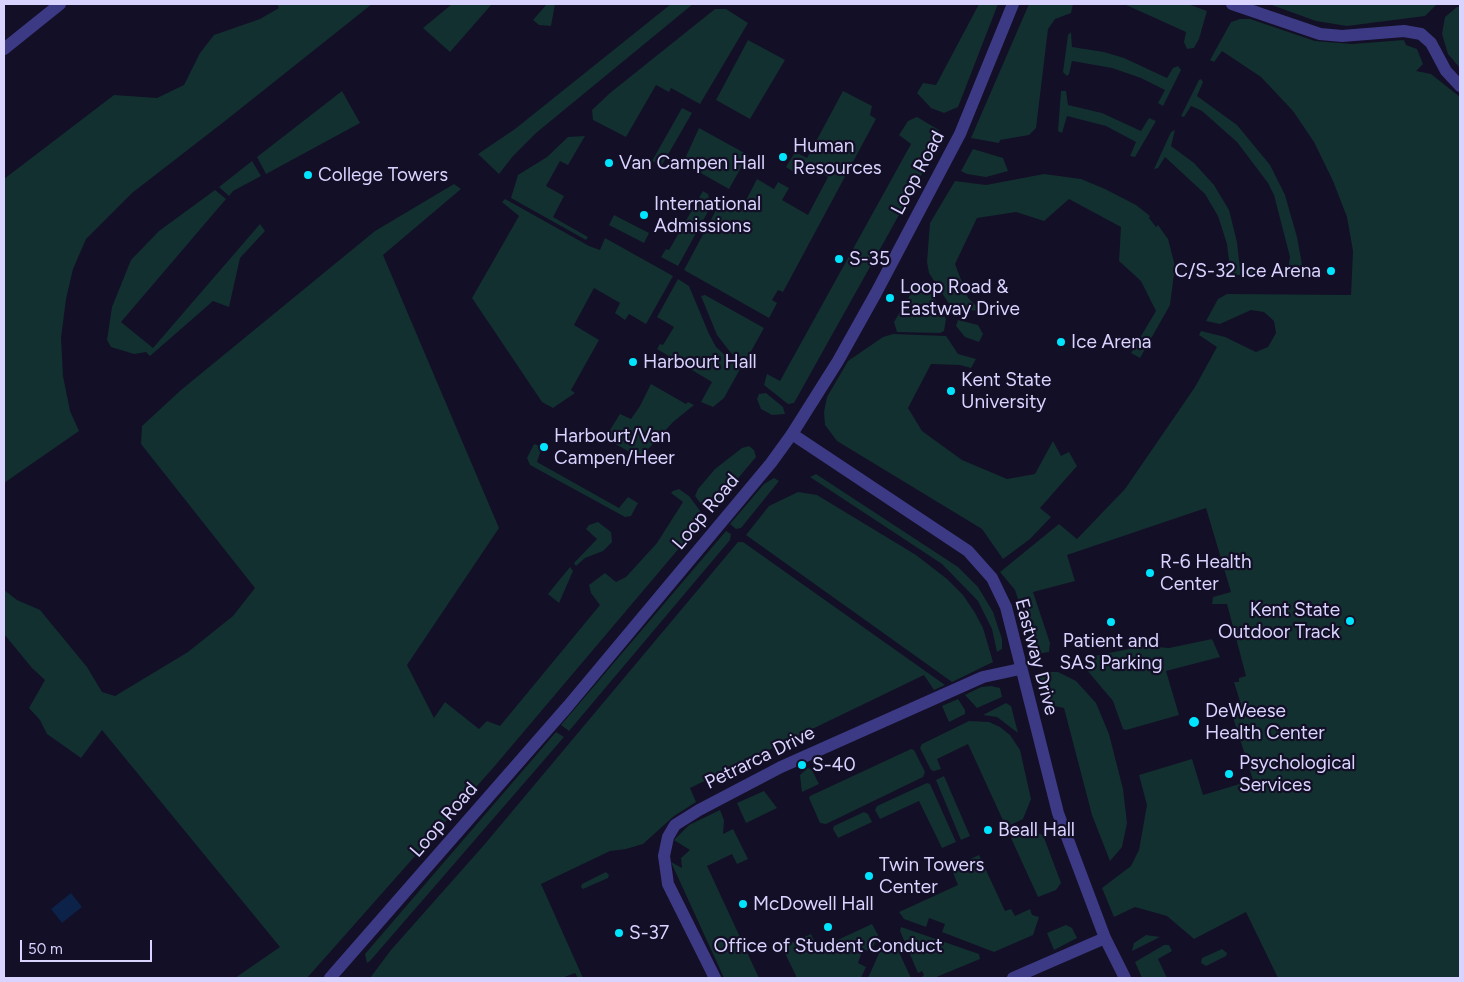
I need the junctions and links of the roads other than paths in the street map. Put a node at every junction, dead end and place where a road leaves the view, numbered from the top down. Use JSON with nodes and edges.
{"nodes":[{"id":1,"x":60,"y":4,"type":"edge"},
{"id":2,"x":1013,"y":4,"type":"edge"},
{"id":3,"x":1232,"y":4,"type":"edge"},
{"id":4,"x":4,"y":49,"type":"edge"},
{"id":5,"x":1460,"y":86,"type":"edge"},
{"id":6,"x":792,"y":434,"type":"junction"},
{"id":7,"x":1020,"y":669,"type":"junction"},
{"id":8,"x":1105,"y":938,"type":"junction"},
{"id":9,"x":335,"y":977,"type":"edge"},
{"id":10,"x":715,"y":978,"type":"edge"},
{"id":11,"x":1013,"y":978,"type":"edge"},
{"id":12,"x":1125,"y":978,"type":"edge"}],
"edges":[{"from":1,"to":4,"type":"street"},
{"from":2,"to":6,"type":"street","name":"Loop Road"},
{"from":3,"to":5,"type":"street"},
{"from":6,"to":7,"type":"street","name":"Eastway Drive"},
{"from":6,"to":9,"type":"street","name":"Loop Road"},
{"from":7,"to":8,"type":"street","name":"Eastway Drive"},
{"from":7,"to":10,"type":"street","name":"Petrarca Drive"},
{"from":8,"to":11,"type":"street"},
{"from":8,"to":12,"type":"street","name":"Eastway Drive"}]}
